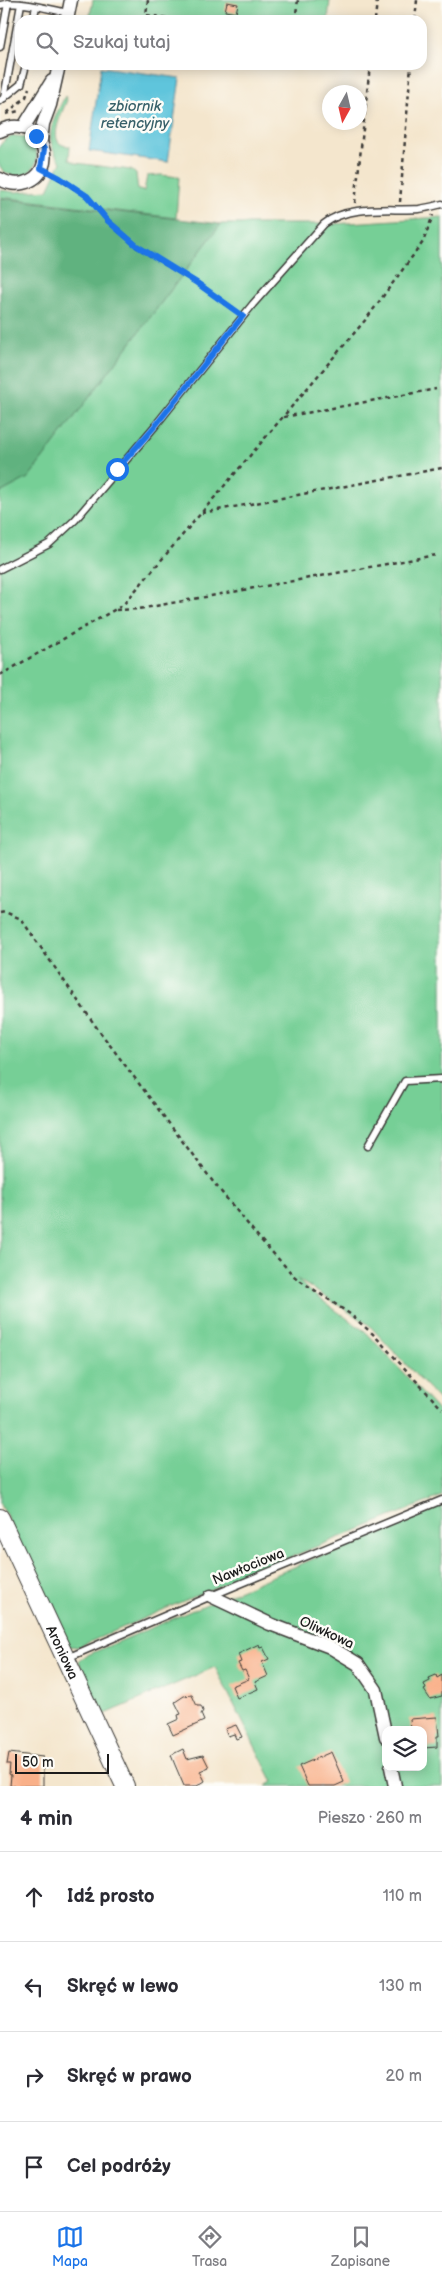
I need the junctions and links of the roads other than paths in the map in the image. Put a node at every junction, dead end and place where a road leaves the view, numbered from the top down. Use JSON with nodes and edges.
{"nodes":[{"id":1,"x":70,"y":0,"type":"edge"},
{"id":2,"x":8,"y":3,"type":"junction"},
{"id":3,"x":21,"y":4,"type":"junction"},
{"id":4,"x":0,"y":5,"type":"edge"},
{"id":5,"x":36,"y":7,"type":"junction"},
{"id":6,"x":19,"y":15,"type":"edge"},
{"id":7,"x":34,"y":15,"type":"edge"},
{"id":8,"x":62,"y":15,"type":"edge"},
{"id":9,"x":68,"y":15,"type":"edge"},
{"id":10,"x":15,"y":34,"type":"edge"},
{"id":11,"x":0,"y":47,"type":"edge"},
{"id":12,"x":25,"y":70,"type":"edge"},
{"id":13,"x":57,"y":71,"type":"edge"},
{"id":14,"x":2,"y":100,"type":"edge"},
{"id":15,"x":1,"y":128,"type":"edge"},
{"id":16,"x":23,"y":128,"type":"junction"},
{"id":17,"x":41,"y":142,"type":"junction"},
{"id":18,"x":0,"y":179,"type":"edge"},
{"id":19,"x":440,"y":205,"type":"edge"},
{"id":20,"x":0,"y":569,"type":"edge"},
{"id":21,"x":442,"y":1079,"type":"edge"},
{"id":22,"x":368,"y":1146,"type":"dead end"},
{"id":23,"x":442,"y":1500,"type":"edge"},
{"id":24,"x":0,"y":1518,"type":"edge"},
{"id":25,"x":211,"y":1596,"type":"junction"},
{"id":26,"x":66,"y":1658,"type":"junction"},
{"id":27,"x":384,"y":1726,"type":"edge"},
{"id":28,"x":392,"y":1771,"type":"edge"},
{"id":29,"x":125,"y":1786,"type":"edge"},
{"id":30,"x":395,"y":1786,"type":"edge"}],
"edges":[{"from":1,"to":9,"type":"street"},
{"from":2,"to":3,"type":"lane"},
{"from":2,"to":4,"type":"lane"},
{"from":2,"to":11,"type":"lane"},
{"from":3,"to":5,"type":"lane"},
{"from":3,"to":6,"type":"lane"},
{"from":5,"to":7,"type":"lane"},
{"from":5,"to":8,"type":"lane"},
{"from":10,"to":14,"type":"lane"},
{"from":12,"to":14,"type":"lane"},
{"from":13,"to":16,"type":"street"},
{"from":13,"to":17,"type":"street"},
{"from":15,"to":16,"type":"street"},
{"from":16,"to":17,"type":"street"},
{"from":17,"to":18,"type":"street"},
{"from":19,"to":20,"type":"lane"},
{"from":21,"to":22,"type":"lane"},
{"from":23,"to":25,"type":"lane","name":"Nawłociowa"},
{"from":24,"to":26,"type":"street","name":"Aroniowa"},
{"from":25,"to":26,"type":"lane","name":"Nawłociowa"},
{"from":25,"to":27,"type":"street","name":"Oliwkowa"},
{"from":26,"to":29,"type":"street","name":"Aroniowa"},
{"from":28,"to":30,"type":"street"}]}
